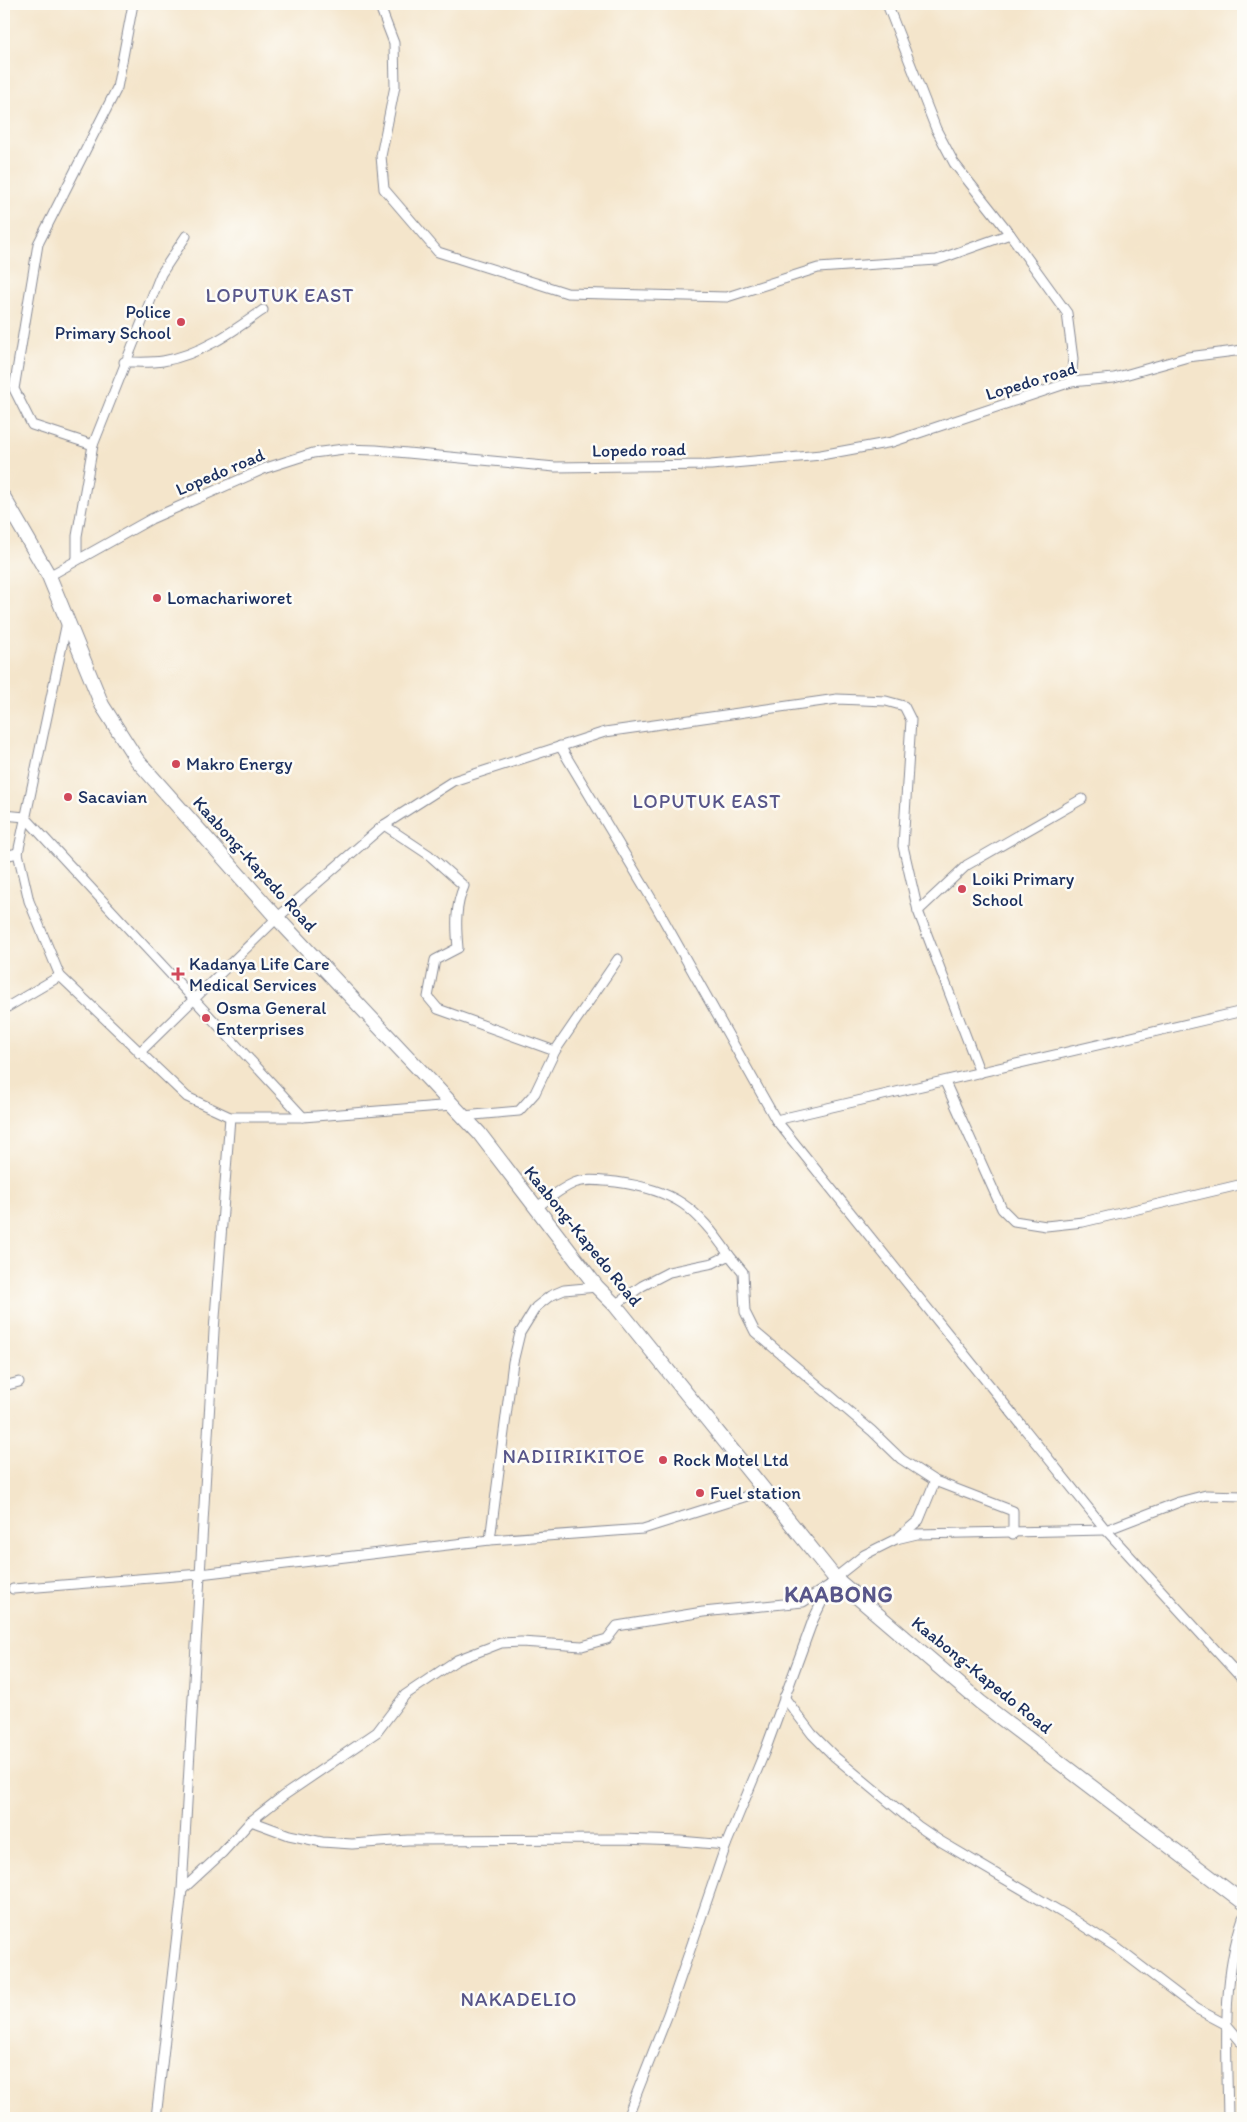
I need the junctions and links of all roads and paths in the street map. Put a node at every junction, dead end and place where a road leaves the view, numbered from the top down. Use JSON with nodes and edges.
{"nodes":[{"id":1,"x":133,"y":4,"type":"edge"},
{"id":2,"x":379,"y":4,"type":"edge"},
{"id":3,"x":887,"y":4,"type":"edge"},
{"id":4,"x":1010,"y":234,"type":"junction"},
{"id":5,"x":186,"y":236,"type":"dead end"},
{"id":6,"x":263,"y":310,"type":"dead end"},
{"id":7,"x":1243,"y":350,"type":"edge"},
{"id":8,"x":124,"y":362,"type":"junction"},
{"id":9,"x":1071,"y":382,"type":"junction"},
{"id":10,"x":93,"y":445,"type":"junction"},
{"id":11,"x":4,"y":498,"type":"edge"},
{"id":12,"x":10,"y":518,"type":"edge"},
{"id":13,"x":77,"y":559,"type":"junction"},
{"id":14,"x":49,"y":576,"type":"junction"},
{"id":15,"x":67,"y":620,"type":"junction"},
{"id":16,"x":560,"y":746,"type":"junction"},
{"id":17,"x":1082,"y":799,"type":"dead end"},
{"id":18,"x":4,"y":815,"type":"edge"},
{"id":19,"x":24,"y":817,"type":"junction"},
{"id":20,"x":384,"y":826,"type":"junction"},
{"id":21,"x":18,"y":853,"type":"junction"},
{"id":22,"x":4,"y":856,"type":"edge"},
{"id":23,"x":918,"y":911,"type":"junction"},
{"id":24,"x":277,"y":918,"type":"junction"},
{"id":25,"x":618,"y":959,"type":"dead end"},
{"id":26,"x":60,"y":976,"type":"junction"},
{"id":27,"x":192,"y":999,"type":"junction"},
{"id":28,"x":4,"y":1009,"type":"edge"},
{"id":29,"x":1243,"y":1011,"type":"edge"},
{"id":30,"x":555,"y":1051,"type":"junction"},
{"id":31,"x":139,"y":1053,"type":"junction"},
{"id":32,"x":980,"y":1073,"type":"junction"},
{"id":33,"x":945,"y":1082,"type":"junction"},
{"id":34,"x":458,"y":1111,"type":"junction"},
{"id":35,"x":230,"y":1117,"type":"junction"},
{"id":36,"x":303,"y":1117,"type":"junction"},
{"id":37,"x":776,"y":1120,"type":"junction"},
{"id":38,"x":1243,"y":1184,"type":"edge"},
{"id":39,"x":536,"y":1208,"type":"junction"},
{"id":40,"x":728,"y":1255,"type":"junction"},
{"id":41,"x":597,"y":1287,"type":"junction"},
{"id":42,"x":615,"y":1305,"type":"junction"},
{"id":43,"x":19,"y":1382,"type":"dead end"},
{"id":44,"x":4,"y":1386,"type":"edge"},
{"id":45,"x":936,"y":1481,"type":"junction"},
{"id":46,"x":766,"y":1490,"type":"junction"},
{"id":47,"x":1243,"y":1496,"type":"edge"},
{"id":48,"x":1106,"y":1530,"type":"junction"},
{"id":49,"x":1013,"y":1534,"type":"junction"},
{"id":50,"x":896,"y":1539,"type":"junction"},
{"id":51,"x":490,"y":1540,"type":"junction"},
{"id":52,"x":200,"y":1574,"type":"junction"},
{"id":53,"x":833,"y":1581,"type":"junction"},
{"id":54,"x":13,"y":1589,"type":"dead end"},
{"id":55,"x":1243,"y":1680,"type":"edge"},
{"id":56,"x":784,"y":1697,"type":"junction"},
{"id":57,"x":251,"y":1821,"type":"junction"},
{"id":58,"x":726,"y":1844,"type":"junction"},
{"id":59,"x":182,"y":1890,"type":"junction"},
{"id":60,"x":1243,"y":1902,"type":"edge"},
{"id":61,"x":1243,"y":1918,"type":"edge"},
{"id":62,"x":1227,"y":2025,"type":"junction"},
{"id":63,"x":1243,"y":2044,"type":"edge"},
{"id":64,"x":156,"y":2118,"type":"edge"},
{"id":65,"x":627,"y":2118,"type":"edge"},
{"id":66,"x":1228,"y":2118,"type":"edge"}],
"edges":[{"from":1,"to":10,"type":"street"},
{"from":2,"to":4,"type":"street"},
{"from":3,"to":4,"type":"street"},
{"from":4,"to":9,"type":"street"},
{"from":5,"to":8,"type":"street"},
{"from":6,"to":8,"type":"street"},
{"from":7,"to":9,"type":"street","name":"Lopedo road"},
{"from":8,"to":10,"type":"street"},
{"from":9,"to":13,"type":"street","name":"Lopedo road"},
{"from":10,"to":13,"type":"street"},
{"from":11,"to":12,"type":"main road","name":"Kaabong-Kapedo Road"},
{"from":12,"to":14,"type":"main road","name":"Kaabong-Kapedo Road"},
{"from":13,"to":14,"type":"street","name":"Lopedo road"},
{"from":14,"to":15,"type":"main road","name":"Kaabong-Kapedo Road"},
{"from":15,"to":19,"type":"street"},
{"from":15,"to":24,"type":"main road","name":"Kaabong-Kapedo Road"},
{"from":16,"to":20,"type":"street"},
{"from":16,"to":23,"type":"street"},
{"from":16,"to":37,"type":"street"},
{"from":17,"to":23,"type":"street"},
{"from":18,"to":19,"type":"street"},
{"from":19,"to":21,"type":"street"},
{"from":19,"to":27,"type":"street"},
{"from":20,"to":24,"type":"street"},
{"from":20,"to":30,"type":"street"},
{"from":21,"to":22,"type":"street"},
{"from":21,"to":26,"type":"street"},
{"from":23,"to":32,"type":"street"},
{"from":24,"to":27,"type":"street"},
{"from":24,"to":34,"type":"main road","name":"Kaabong-Kapedo Road"},
{"from":25,"to":30,"type":"street"},
{"from":26,"to":28,"type":"street"},
{"from":26,"to":31,"type":"street"},
{"from":27,"to":31,"type":"street"},
{"from":27,"to":36,"type":"street"},
{"from":29,"to":32,"type":"street"},
{"from":30,"to":34,"type":"street"},
{"from":31,"to":35,"type":"street"},
{"from":32,"to":33,"type":"street"},
{"from":33,"to":37,"type":"street"},
{"from":33,"to":38,"type":"street"},
{"from":34,"to":36,"type":"street"},
{"from":34,"to":39,"type":"main road","name":"Kaabong-Kapedo Road"},
{"from":35,"to":36,"type":"street"},
{"from":35,"to":52,"type":"street"},
{"from":37,"to":48,"type":"street"},
{"from":39,"to":40,"type":"street"},
{"from":39,"to":41,"type":"main road","name":"Kaabong-Kapedo Road"},
{"from":40,"to":42,"type":"street"},
{"from":40,"to":45,"type":"street"},
{"from":41,"to":42,"type":"main road","name":"Kaabong-Kapedo Road"},
{"from":41,"to":51,"type":"street"},
{"from":42,"to":46,"type":"main road","name":"Kaabong-Kapedo Road"},
{"from":43,"to":44,"type":"street"},
{"from":45,"to":49,"type":"street"},
{"from":45,"to":50,"type":"street"},
{"from":46,"to":51,"type":"street"},
{"from":46,"to":53,"type":"main road","name":"Kaabong-Kapedo Road"},
{"from":47,"to":48,"type":"street"},
{"from":48,"to":49,"type":"street"},
{"from":48,"to":55,"type":"street"},
{"from":49,"to":50,"type":"street"},
{"from":50,"to":53,"type":"street"},
{"from":51,"to":52,"type":"street"},
{"from":52,"to":54,"type":"street"},
{"from":52,"to":59,"type":"street"},
{"from":53,"to":56,"type":"street"},
{"from":53,"to":57,"type":"street"},
{"from":53,"to":60,"type":"main road","name":"Kaabong-Kapedo Road"},
{"from":56,"to":58,"type":"street"},
{"from":56,"to":62,"type":"street"},
{"from":57,"to":58,"type":"street"},
{"from":57,"to":59,"type":"street"},
{"from":58,"to":65,"type":"street"},
{"from":59,"to":64,"type":"street"},
{"from":61,"to":62,"type":"street"},
{"from":62,"to":63,"type":"street"},
{"from":62,"to":66,"type":"street"}]}
